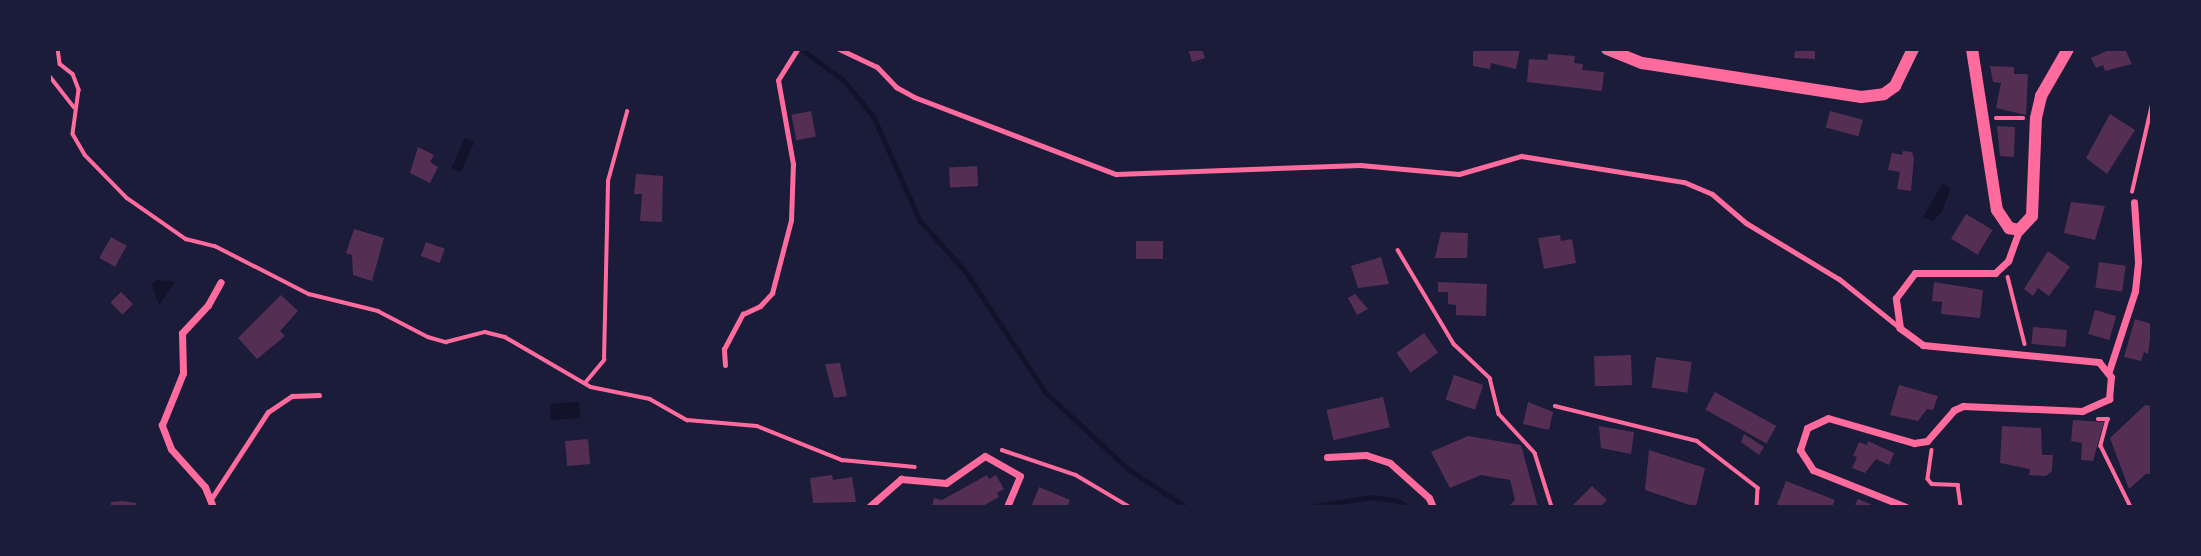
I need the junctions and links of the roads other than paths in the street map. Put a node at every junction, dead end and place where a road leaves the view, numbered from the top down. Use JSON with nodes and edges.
{"nodes":[{"id":1,"x":797,"y":49,"type":"edge"},
{"id":2,"x":839,"y":49,"type":"edge"},
{"id":3,"x":1607,"y":49,"type":"edge"},
{"id":4,"x":1913,"y":49,"type":"edge"},
{"id":5,"x":1972,"y":49,"type":"edge"},
{"id":6,"x":2068,"y":49,"type":"edge"},
{"id":7,"x":2134,"y":202,"type":"dead end"},
{"id":8,"x":2019,"y":230,"type":"junction"},
{"id":9,"x":221,"y":282,"type":"dead end"},
{"id":10,"x":1900,"y":328,"type":"junction"},
{"id":11,"x":725,"y":365,"type":"dead end"},
{"id":12,"x":2109,"y":371,"type":"junction"},
{"id":13,"x":318,"y":395,"type":"dead end"},
{"id":14,"x":1326,"y":457,"type":"dead end"},
{"id":15,"x":212,"y":503,"type":"edge"},
{"id":16,"x":869,"y":507,"type":"edge"},
{"id":17,"x":1007,"y":507,"type":"edge"},
{"id":18,"x":1433,"y":507,"type":"edge"},
{"id":19,"x":1906,"y":507,"type":"edge"}],
"edges":[{"from":1,"to":11,"type":"lane"},
{"from":2,"to":10,"type":"lane"},
{"from":3,"to":4,"type":"street"},
{"from":5,"to":8,"type":"street"},
{"from":6,"to":8,"type":"street"},
{"from":7,"to":12,"type":"street"},
{"from":8,"to":10,"type":"street"},
{"from":9,"to":15,"type":"street"},
{"from":10,"to":12,"type":"street"},
{"from":12,"to":19,"type":"street"},
{"from":13,"to":15,"type":"lane"},
{"from":14,"to":18,"type":"street"},
{"from":16,"to":17,"type":"street"}]}
